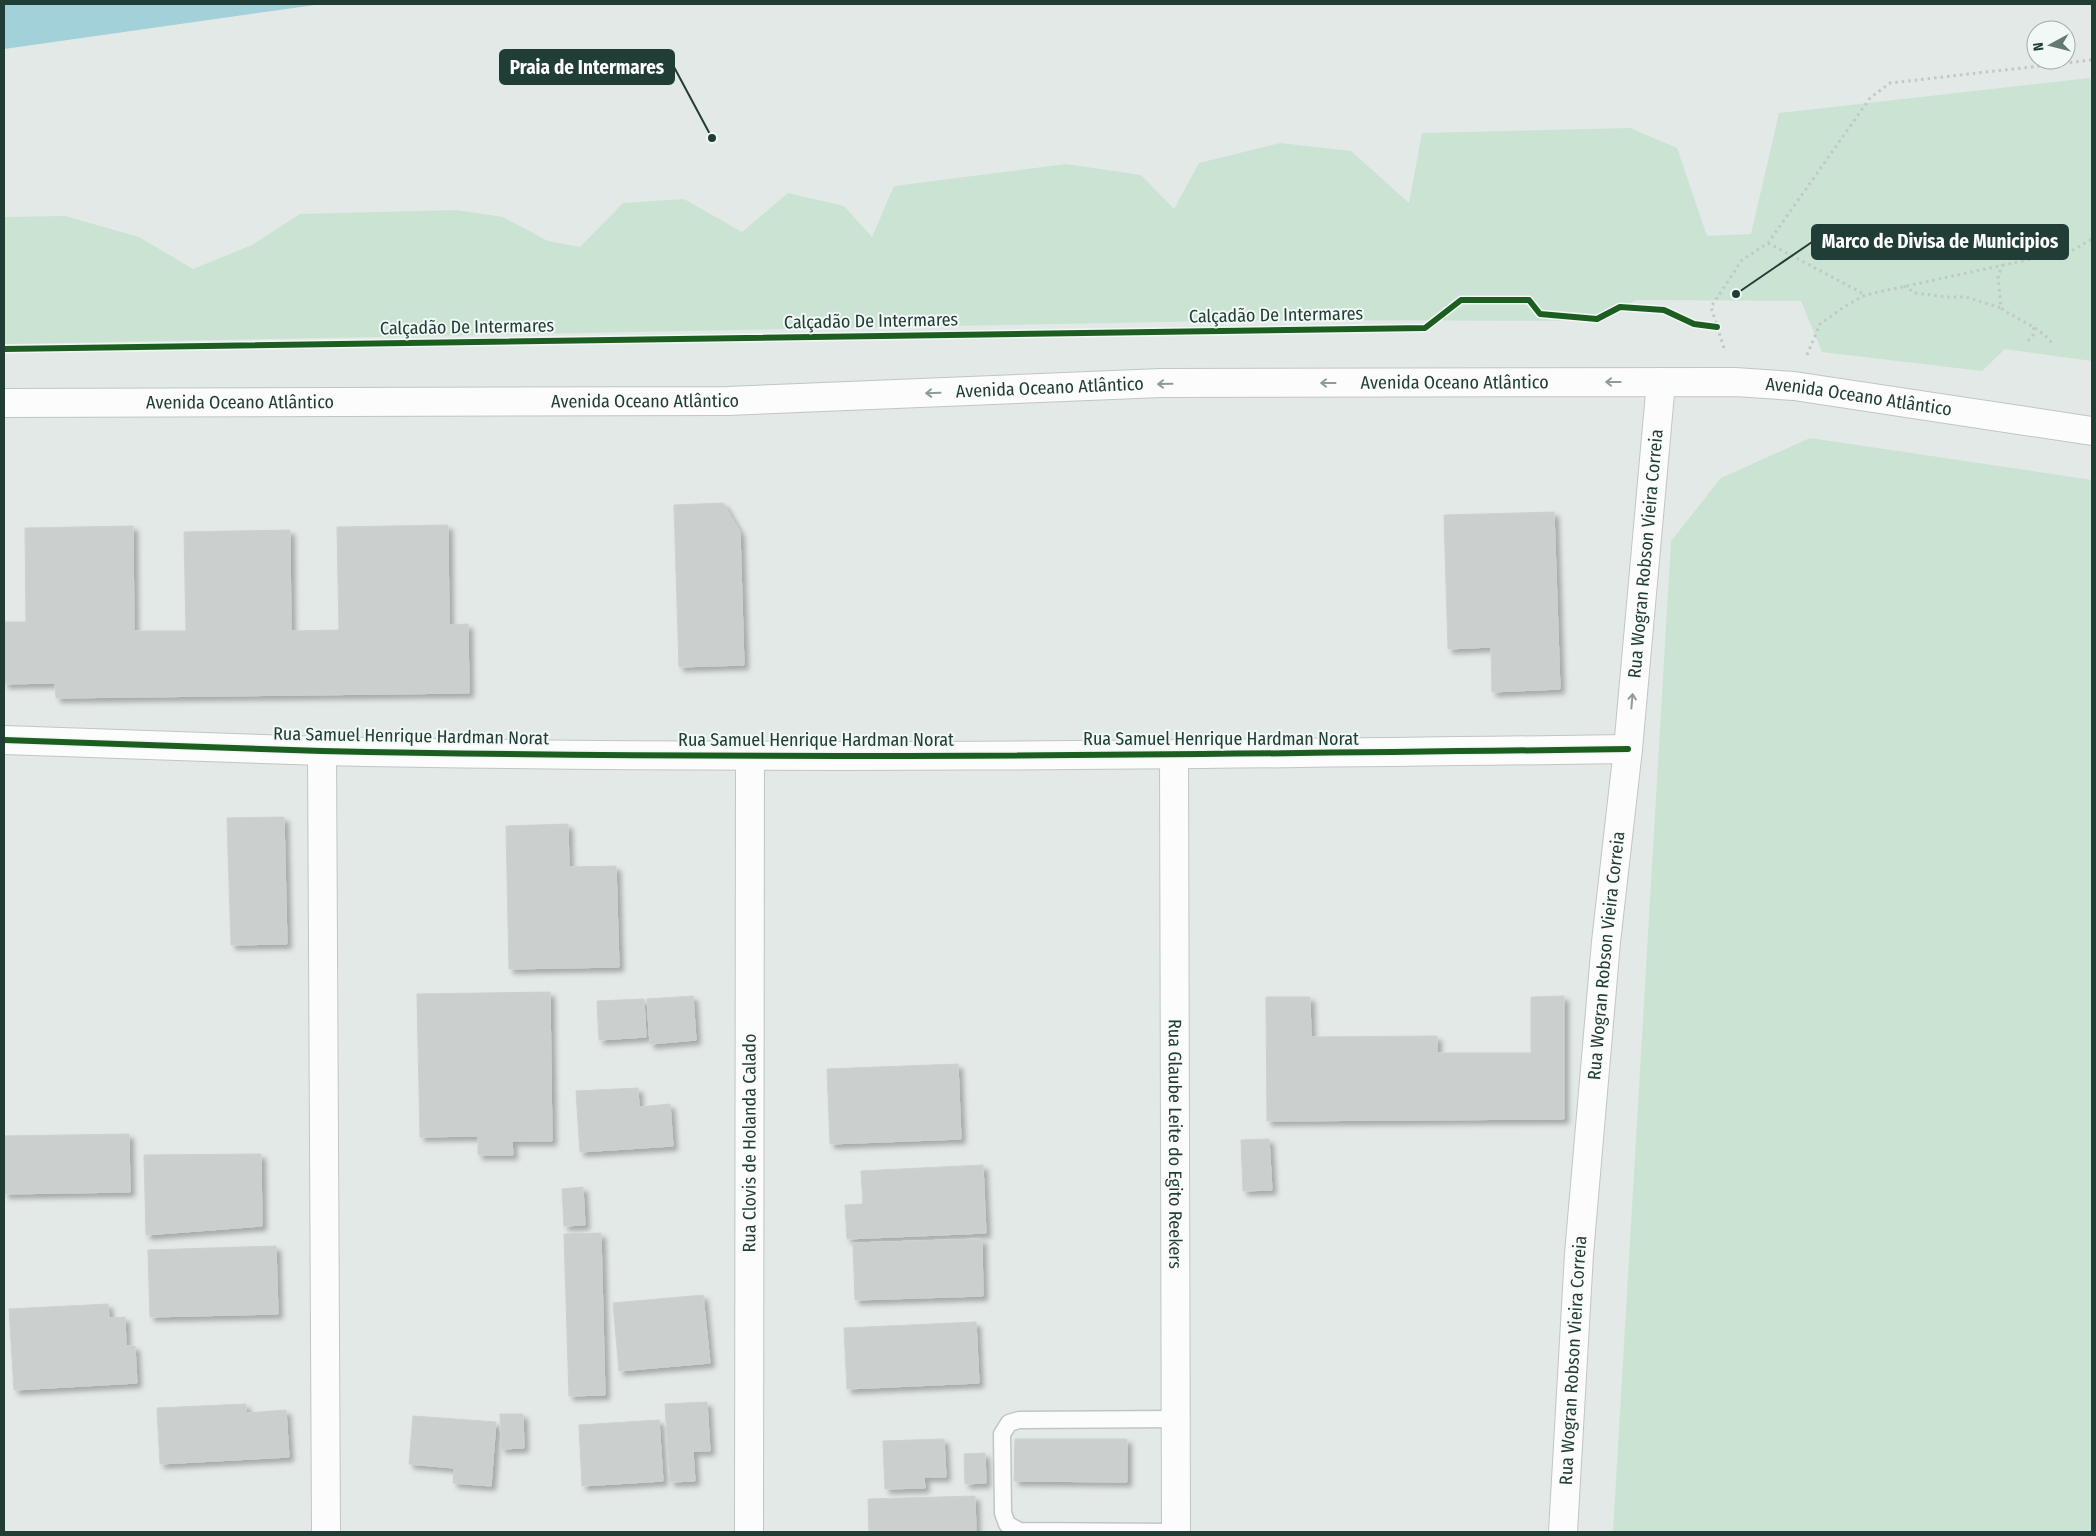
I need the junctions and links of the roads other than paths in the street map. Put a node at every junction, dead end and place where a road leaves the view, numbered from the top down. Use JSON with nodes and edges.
{"nodes":[{"id":1,"x":1661,"y":382,"type":"junction"},
{"id":2,"x":4,"y":404,"type":"edge"},
{"id":3,"x":2092,"y":431,"type":"edge"},
{"id":4,"x":4,"y":740,"type":"edge"},
{"id":5,"x":1628,"y":749,"type":"junction"},
{"id":6,"x":322,"y":751,"type":"junction"},
{"id":7,"x":750,"y":755,"type":"junction"},
{"id":8,"x":1174,"y":755,"type":"junction"},
{"id":9,"x":1177,"y":1419,"type":"junction"},
{"id":10,"x":326,"y":1532,"type":"edge"},
{"id":11,"x":749,"y":1532,"type":"edge"},
{"id":12,"x":1176,"y":1532,"type":"edge"},
{"id":13,"x":1563,"y":1532,"type":"edge"}],
"edges":[{"from":1,"to":2,"type":"street","name":"Avenida Oceano Atlântico","one_way":true},
{"from":1,"to":3,"type":"street","name":"Avenida Oceano Atlântico"},
{"from":5,"to":1,"type":"street","name":"Rua Wogran Robson Vieira Correia","one_way":true},
{"from":4,"to":6,"type":"street","name":"Rua Samuel Henrique Hardman Norat"},
{"from":5,"to":8,"type":"street","name":"Rua Samuel Henrique Hardman Norat"},
{"from":5,"to":13,"type":"street","name":"Rua Wogran Robson Vieira Correia"},
{"from":6,"to":7,"type":"street","name":"Rua Samuel Henrique Hardman Norat"},
{"from":6,"to":10,"type":"street"},
{"from":7,"to":8,"type":"street","name":"Rua Samuel Henrique Hardman Norat"},
{"from":7,"to":11,"type":"street","name":"Rua Clovis de Holanda Calado"},
{"from":8,"to":9,"type":"street","name":"Rua Glaube Leite do Egito Reekers"},
{"from":9,"to":12,"type":"street","name":"Rua Glaube Leite do Egito Reekers"},
{"from":9,"to":12,"type":"lane"}]}
